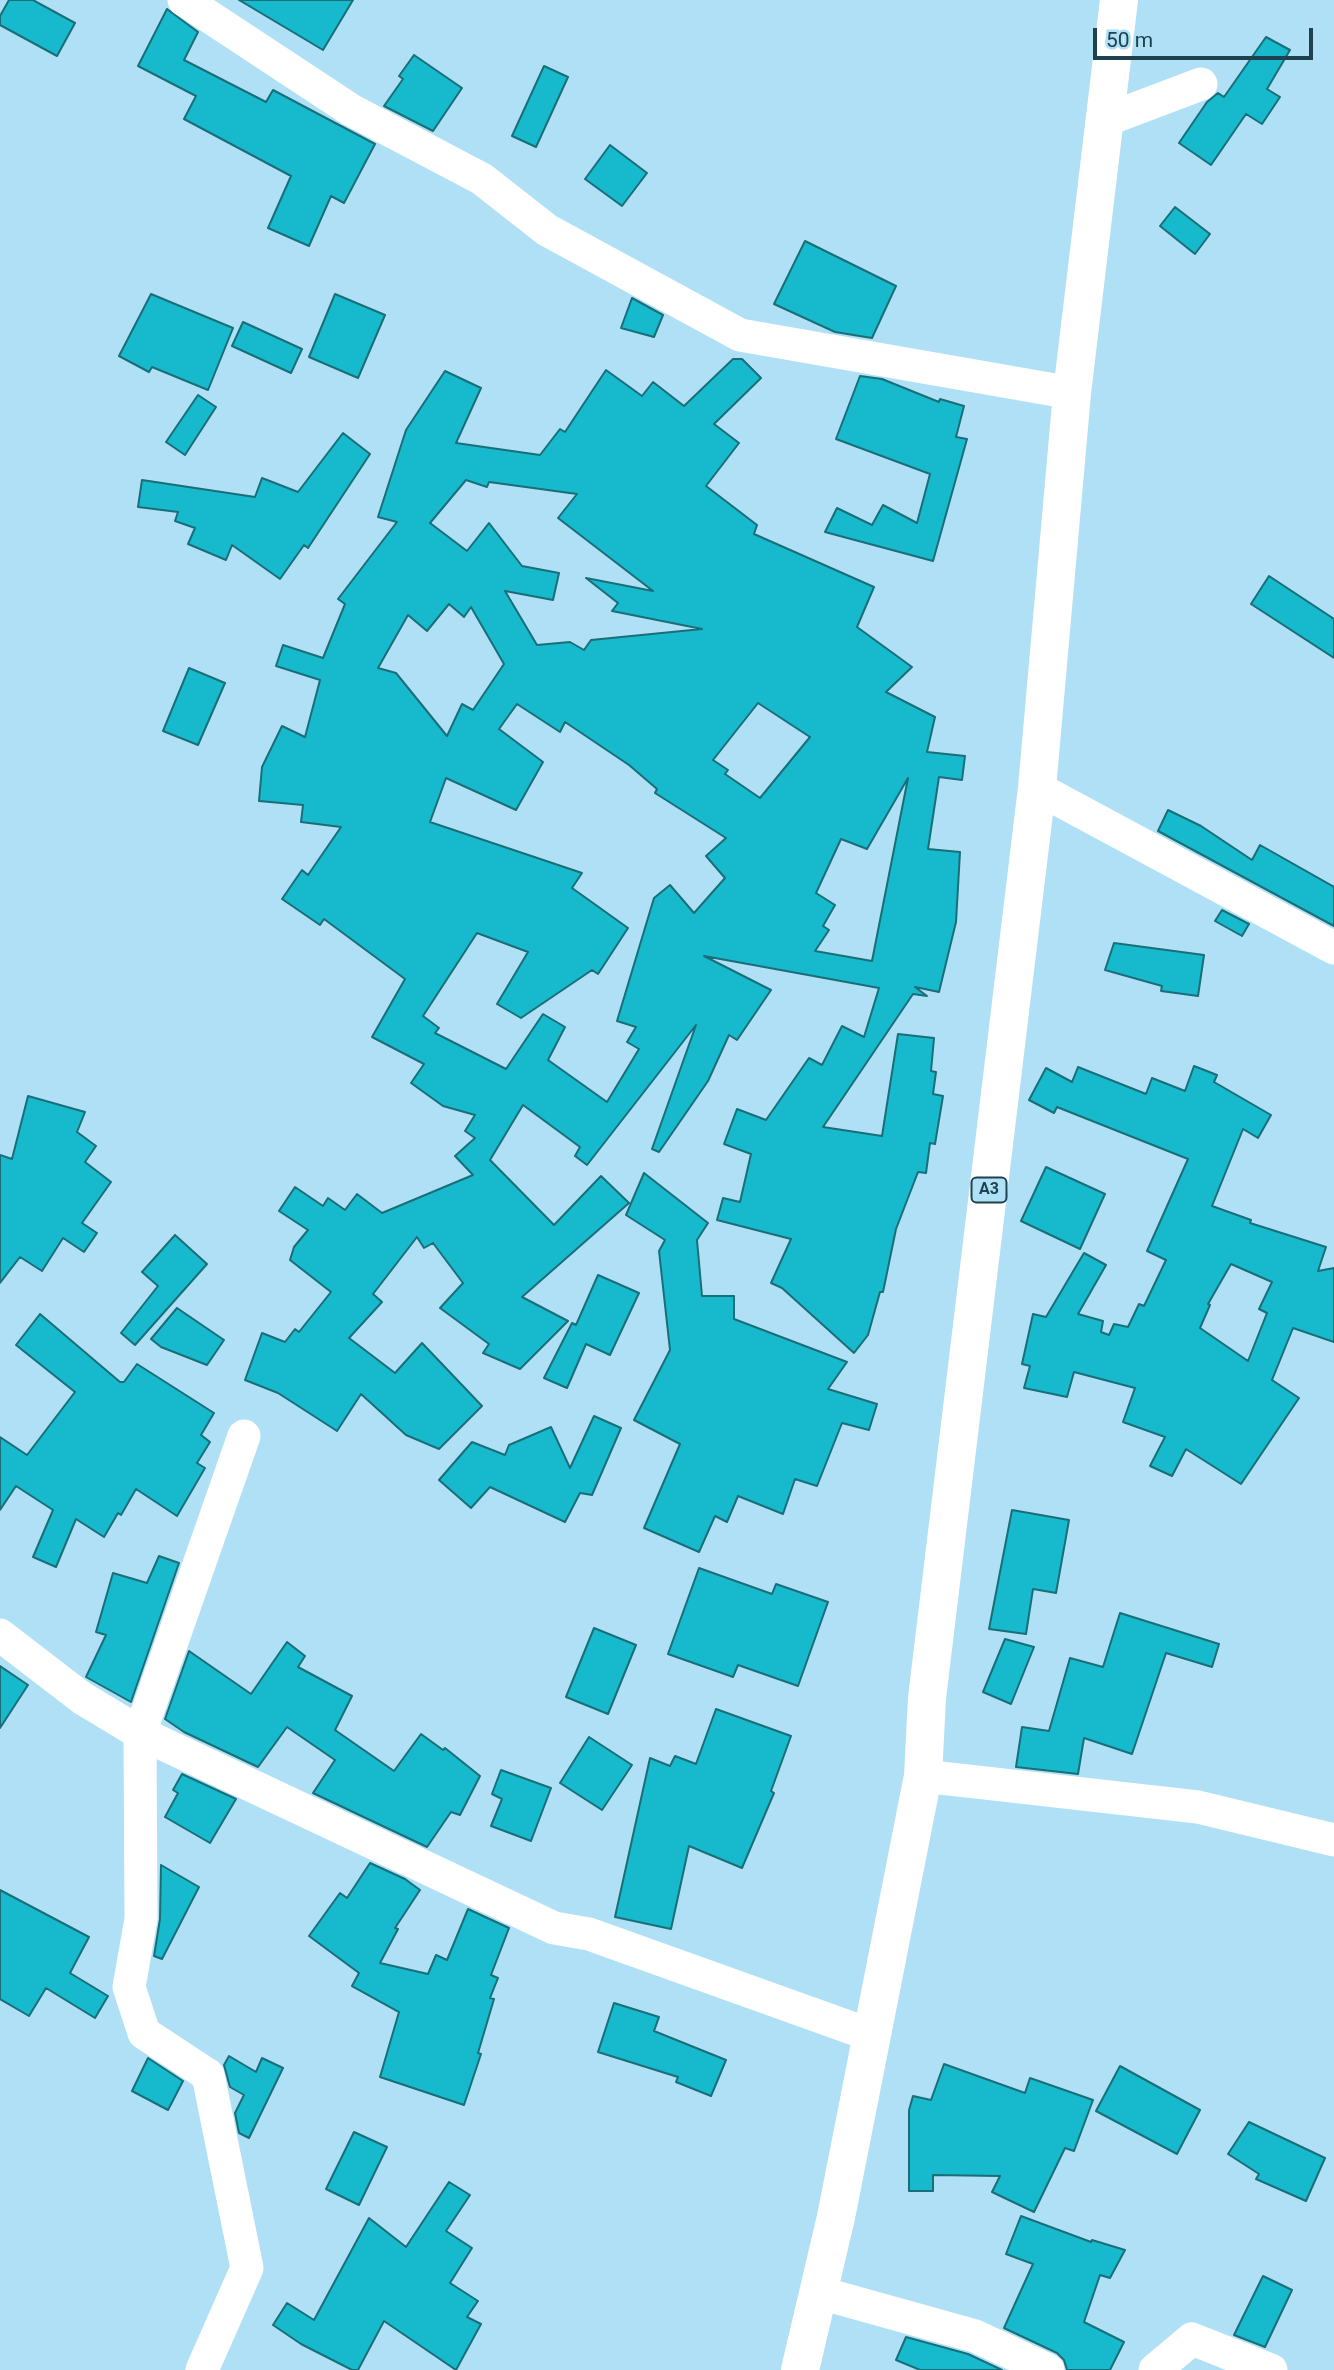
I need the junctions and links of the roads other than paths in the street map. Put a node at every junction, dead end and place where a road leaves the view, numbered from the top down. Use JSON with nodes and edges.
{"nodes":[{"id":1,"x":184,"y":0,"type":"edge"},
{"id":2,"x":1119,"y":0,"type":"edge"},
{"id":3,"x":1201,"y":83,"type":"dead end"},
{"id":4,"x":1103,"y":121,"type":"junction"},
{"id":5,"x":1072,"y":393,"type":"junction"},
{"id":6,"x":1037,"y":788,"type":"junction"},
{"id":7,"x":1334,"y":948,"type":"edge"},
{"id":8,"x":244,"y":1436,"type":"dead end"},
{"id":9,"x":0,"y":1635,"type":"edge"},
{"id":10,"x":141,"y":1733,"type":"junction"},
{"id":11,"x":923,"y":1776,"type":"junction"},
{"id":12,"x":1334,"y":1840,"type":"edge"},
{"id":13,"x":871,"y":2035,"type":"junction"},
{"id":14,"x":817,"y":2292,"type":"junction"},
{"id":15,"x":202,"y":2370,"type":"edge"},
{"id":16,"x":800,"y":2370,"type":"edge"},
{"id":17,"x":1048,"y":2370,"type":"edge"},
{"id":18,"x":1155,"y":2370,"type":"edge"},
{"id":19,"x":1271,"y":2370,"type":"edge"}],
"edges":[{"from":1,"to":5,"type":"street"},
{"from":2,"to":4,"type":"highway","number":"A3"},
{"from":3,"to":4,"type":"street"},
{"from":4,"to":5,"type":"highway","number":"A3"},
{"from":5,"to":6,"type":"highway","number":"A3"},
{"from":6,"to":7,"type":"street"},
{"from":6,"to":11,"type":"highway","number":"A3"},
{"from":8,"to":10,"type":"street"},
{"from":9,"to":10,"type":"street"},
{"from":10,"to":13,"type":"street"},
{"from":10,"to":15,"type":"street"},
{"from":11,"to":12,"type":"street"},
{"from":11,"to":13,"type":"highway","number":"A3"},
{"from":13,"to":14,"type":"highway","number":"A3"},
{"from":14,"to":16,"type":"highway","number":"A3"},
{"from":14,"to":17,"type":"street"},
{"from":18,"to":19,"type":"street"}]}
